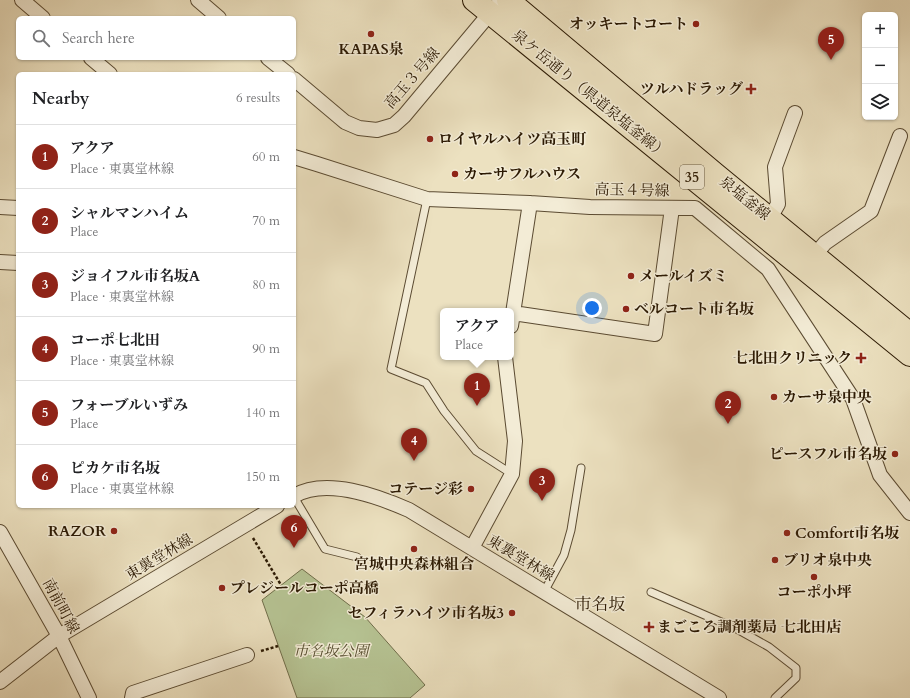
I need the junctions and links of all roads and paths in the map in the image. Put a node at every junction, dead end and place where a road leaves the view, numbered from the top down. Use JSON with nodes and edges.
{"nodes":[{"id":1,"x":22,"y":0,"type":"edge"},
{"id":2,"x":198,"y":0,"type":"edge"},
{"id":3,"x":508,"y":0,"type":"edge"},
{"id":4,"x":488,"y":4,"type":"edge"},
{"id":5,"x":41,"y":16,"type":"edge"},
{"id":6,"x":217,"y":16,"type":"edge"},
{"id":7,"x":93,"y":60,"type":"edge"},
{"id":8,"x":270,"y":60,"type":"edge"},
{"id":9,"x":108,"y":72,"type":"edge"},
{"id":10,"x":286,"y":72,"type":"edge"},
{"id":11,"x":296,"y":81,"type":"edge"},
{"id":12,"x":796,"y":112,"type":"dead end"},
{"id":13,"x":900,"y":136,"type":"dead end"},
{"id":14,"x":296,"y":158,"type":"edge"},
{"id":15,"x":427,"y":199,"type":"junction"},
{"id":16,"x":530,"y":203,"type":"junction"},
{"id":17,"x":0,"y":207,"type":"edge"},
{"id":18,"x":16,"y":208,"type":"edge"},
{"id":19,"x":672,"y":208,"type":"junction"},
{"id":20,"x":764,"y":225,"type":"junction"},
{"id":21,"x":745,"y":250,"type":"junction"},
{"id":22,"x":814,"y":255,"type":"junction"},
{"id":23,"x":0,"y":262,"type":"edge"},
{"id":24,"x":16,"y":263,"type":"edge"},
{"id":25,"x":514,"y":308,"type":"edge"},
{"id":26,"x":514,"y":320,"type":"edge"},
{"id":27,"x":910,"y":334,"type":"edge"},
{"id":28,"x":910,"y":355,"type":"edge"},
{"id":29,"x":505,"y":360,"type":"edge"},
{"id":30,"x":581,"y":468,"type":"dead end"},
{"id":31,"x":512,"y":474,"type":"junction"},
{"id":32,"x":296,"y":496,"type":"edge"},
{"id":33,"x":296,"y":500,"type":"edge"},
{"id":34,"x":273,"y":508,"type":"edge"},
{"id":35,"x":910,"y":513,"type":"edge"},
{"id":36,"x":245,"y":525,"type":"junction"},
{"id":37,"x":0,"y":532,"type":"edge"},
{"id":38,"x":472,"y":548,"type":"junction"},
{"id":39,"x":357,"y":557,"type":"dead end"},
{"id":40,"x":281,"y":585,"type":"dead end"},
{"id":41,"x":544,"y":592,"type":"junction"},
{"id":42,"x":651,"y":592,"type":"dead end"},
{"id":43,"x":58,"y":636,"type":"junction"},
{"id":44,"x":247,"y":655,"type":"dead end"},
{"id":45,"x":0,"y":682,"type":"edge"},
{"id":46,"x":699,"y":693,"type":"edge"},
{"id":47,"x":89,"y":698,"type":"edge"},
{"id":48,"x":132,"y":698,"type":"edge"},
{"id":49,"x":719,"y":698,"type":"edge"},
{"id":50,"x":775,"y":698,"type":"edge"}],
"edges":[{"from":1,"to":5,"type":"street"},
{"from":2,"to":6,"type":"street"},
{"from":3,"to":20,"type":"main road","name":"泉塩釜線","number":"35"},
{"from":4,"to":11,"type":"street","name":"高玉３号線"},
{"from":4,"to":20,"type":"main road","name":"泉ケ岳通り（県道泉塩釜線）","number":"35"},
{"from":7,"to":9,"type":"street"},
{"from":8,"to":10,"type":"street"},
{"from":12,"to":20,"type":"street"},
{"from":13,"to":22,"type":"street"},
{"from":14,"to":15,"type":"street","name":"高玉４号線"},
{"from":15,"to":16,"type":"street","name":"高玉４号線"},
{"from":15,"to":31,"type":"lane"},
{"from":16,"to":19,"type":"street","name":"高玉４号線"},
{"from":16,"to":25,"type":"street"},
{"from":17,"to":18,"type":"street"},
{"from":19,"to":21,"type":"street","name":"高玉４号線"},
{"from":19,"to":26,"type":"street"},
{"from":20,"to":21,"type":"street"},
{"from":20,"to":22,"type":"main road","name":"泉塩釜線","number":"35"},
{"from":20,"to":28,"type":"main road","name":"泉ケ岳通り（県道泉塩釜線）","number":"35"},
{"from":21,"to":35,"type":"street","name":"高玉４号線"},
{"from":22,"to":27,"type":"main road","name":"泉塩釜線","number":"35"},
{"from":23,"to":24,"type":"street"},
{"from":29,"to":31,"type":"street"},
{"from":30,"to":41,"type":"lane"},
{"from":31,"to":38,"type":"street"},
{"from":32,"to":38,"type":"street","name":"東裏堂林線"},
{"from":33,"to":39,"type":"lane"},
{"from":34,"to":36,"type":"street","name":"東裏堂林線"},
{"from":36,"to":40,"type":"path"},
{"from":36,"to":43,"type":"street","name":"東裏堂林線"},
{"from":37,"to":43,"type":"street","name":"南前町線"},
{"from":38,"to":41,"type":"street","name":"東裏堂林線"},
{"from":41,"to":46,"type":"street","name":"東裏堂林線"},
{"from":42,"to":50,"type":"lane"},
{"from":43,"to":45,"type":"street","name":"東裏堂林線"},
{"from":43,"to":47,"type":"street","name":"南前町線"},
{"from":44,"to":48,"type":"street"},
{"from":46,"to":49,"type":"street","name":"東裏堂林線"}]}
